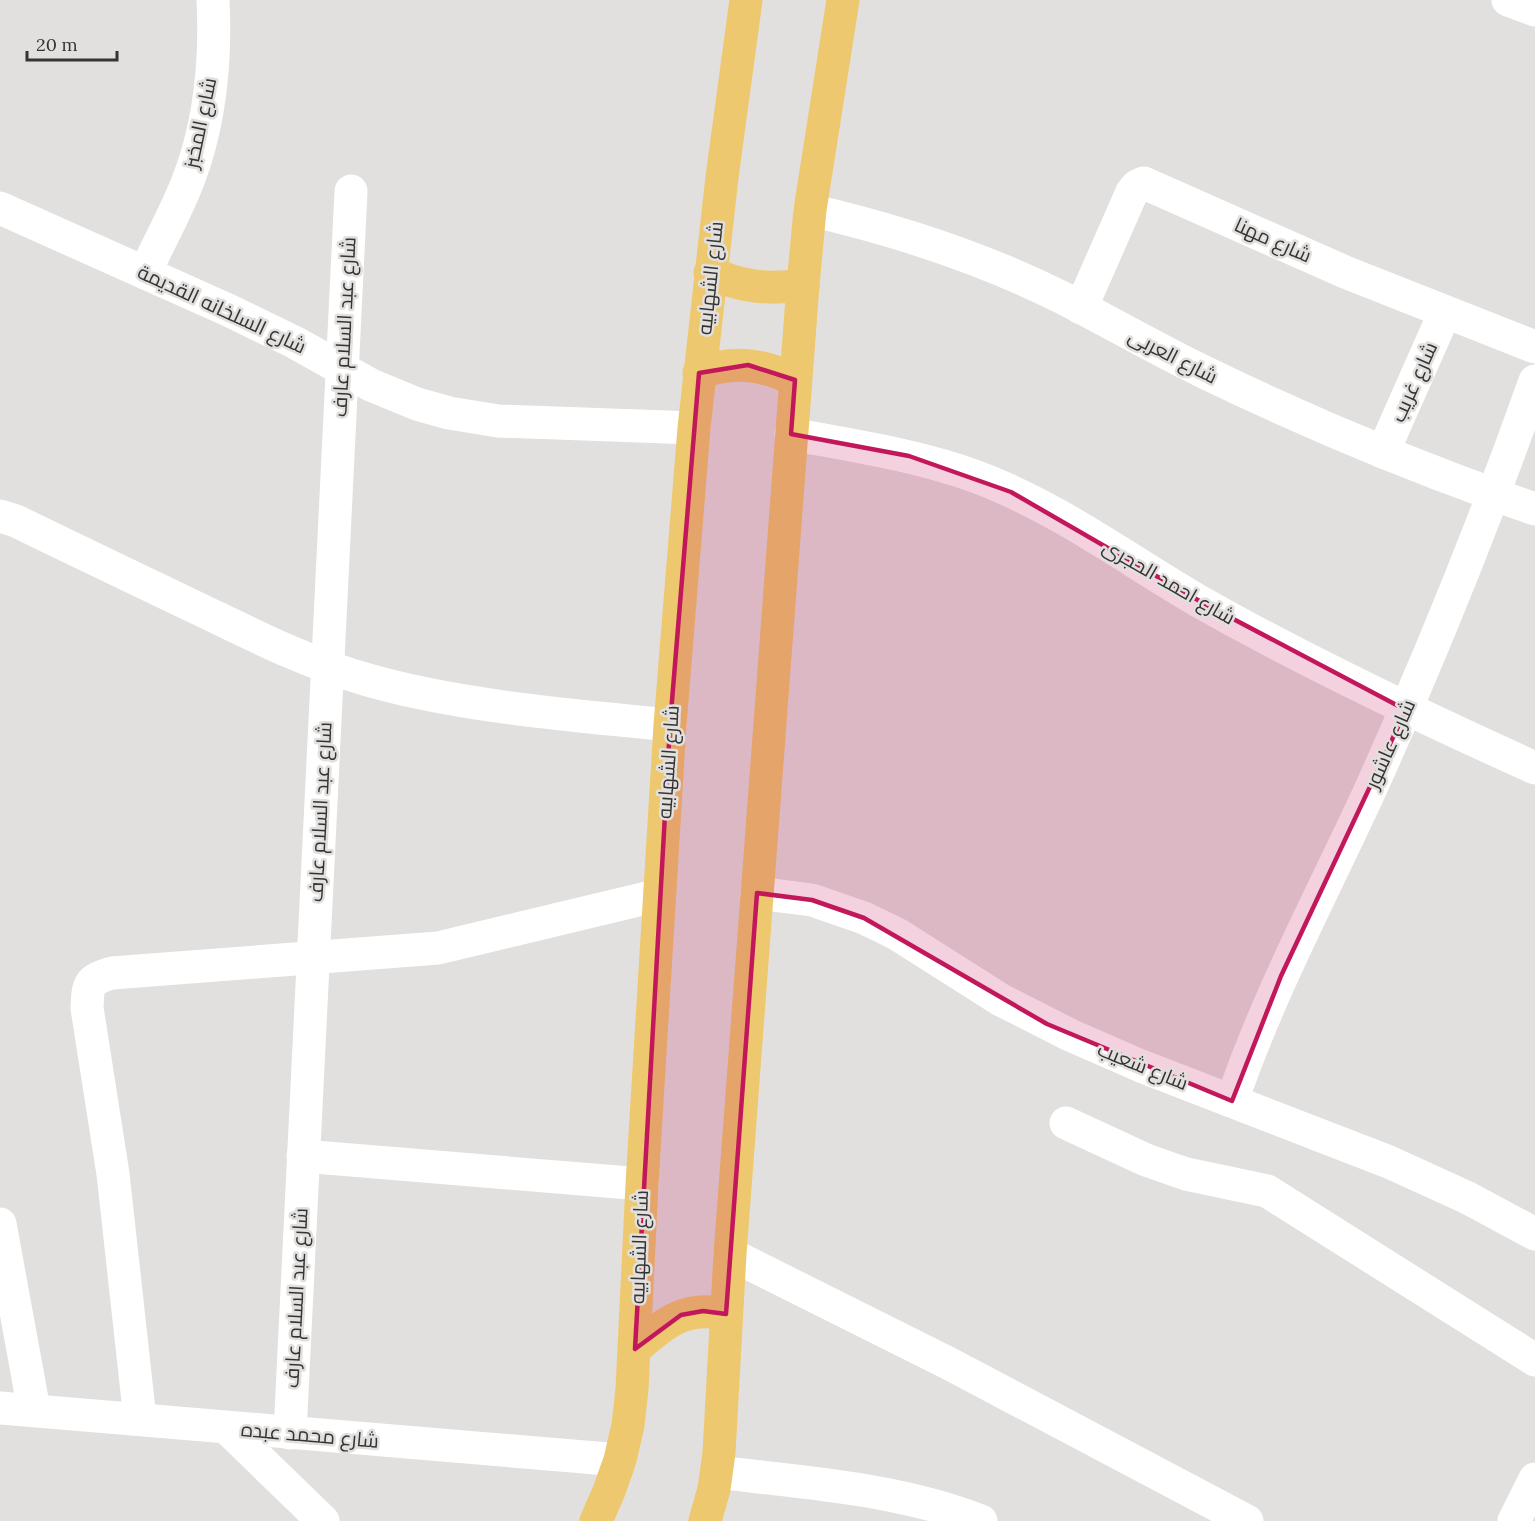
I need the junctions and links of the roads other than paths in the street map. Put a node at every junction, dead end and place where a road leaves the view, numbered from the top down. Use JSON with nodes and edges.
{"nodes":[{"id":1,"x":213,"y":0,"type":"edge"},
{"id":2,"x":746,"y":0,"type":"edge"},
{"id":3,"x":843,"y":0,"type":"edge"},
{"id":4,"x":1508,"y":0,"type":"edge"},
{"id":5,"x":1535,"y":10,"type":"edge"},
{"id":6,"x":351,"y":191,"type":"dead end"},
{"id":7,"x":0,"y":208,"type":"edge"},
{"id":8,"x":810,"y":210,"type":"junction"},
{"id":9,"x":146,"y":273,"type":"junction"},
{"id":10,"x":710,"y":273,"type":"junction"},
{"id":11,"x":803,"y":285,"type":"junction"},
{"id":12,"x":1081,"y":308,"type":"junction"},
{"id":13,"x":1445,"y":312,"type":"junction"},
{"id":14,"x":1535,"y":347,"type":"edge"},
{"id":15,"x":342,"y":369,"type":"junction"},
{"id":16,"x":699,"y":373,"type":"junction"},
{"id":17,"x":795,"y":380,"type":"junction"},
{"id":18,"x":1535,"y":381,"type":"edge"},
{"id":19,"x":694,"y":428,"type":"junction"},
{"id":20,"x":791,"y":434,"type":"junction"},
{"id":21,"x":1383,"y":452,"type":"junction"},
{"id":22,"x":1494,"y":495,"type":"junction"},
{"id":23,"x":1535,"y":509,"type":"edge"},
{"id":24,"x":0,"y":516,"type":"edge"},
{"id":25,"x":327,"y":667,"type":"junction"},
{"id":26,"x":1406,"y":710,"type":"junction"},
{"id":27,"x":670,"y":725,"type":"junction"},
{"id":28,"x":1535,"y":768,"type":"edge"},
{"id":29,"x":757,"y":893,"type":"junction"},
{"id":30,"x":659,"y":895,"type":"junction"},
{"id":31,"x":313,"y":958,"type":"junction"},
{"id":32,"x":1232,"y":1101,"type":"junction"},
{"id":33,"x":1066,"y":1123,"type":"dead end"},
{"id":34,"x":303,"y":1156,"type":"junction"},
{"id":35,"x":642,"y":1184,"type":"junction"},
{"id":36,"x":0,"y":1224,"type":"edge"},
{"id":37,"x":1535,"y":1234,"type":"edge"},
{"id":38,"x":730,"y":1254,"type":"junction"},
{"id":39,"x":8,"y":1307,"type":"edge"},
{"id":40,"x":726,"y":1314,"type":"junction"},
{"id":41,"x":635,"y":1350,"type":"junction"},
{"id":42,"x":1535,"y":1360,"type":"edge"},
{"id":43,"x":0,"y":1408,"type":"edge"},
{"id":44,"x":34,"y":1410,"type":"junction"},
{"id":45,"x":140,"y":1419,"type":"junction"},
{"id":46,"x":227,"y":1428,"type":"junction"},
{"id":47,"x":290,"y":1433,"type":"junction"},
{"id":48,"x":620,"y":1460,"type":"junction"},
{"id":49,"x":717,"y":1472,"type":"junction"},
{"id":50,"x":1535,"y":1479,"type":"edge"},
{"id":51,"x":323,"y":1521,"type":"edge"},
{"id":52,"x":596,"y":1521,"type":"edge"},
{"id":53,"x":705,"y":1521,"type":"edge"},
{"id":54,"x":981,"y":1521,"type":"edge"},
{"id":55,"x":1247,"y":1521,"type":"edge"},
{"id":56,"x":1514,"y":1521,"type":"edge"}],
"edges":[{"from":1,"to":9,"type":"street","name":"شارع المخبز"},
{"from":2,"to":10,"type":"highway","name":"شارع الشهابيه"},
{"from":3,"to":8,"type":"highway"},
{"from":4,"to":5,"type":"street"},
{"from":6,"to":15,"type":"street","name":"شارع عبد السلام عارف"},
{"from":7,"to":9,"type":"street","name":"شارع السلخانه القديمة"},
{"from":8,"to":11,"type":"highway"},
{"from":8,"to":12,"type":"street","name":"شارع العربى"},
{"from":9,"to":15,"type":"street","name":"شارع السلخانه القديمة"},
{"from":10,"to":11,"type":"highway"},
{"from":10,"to":16,"type":"highway","name":"شارع الشهابيه"},
{"from":11,"to":17,"type":"highway"},
{"from":12,"to":13,"type":"street","name":"شارع مهنا"},
{"from":12,"to":21,"type":"street","name":"شارع العربى"},
{"from":13,"to":14,"type":"street","name":"شارع مهنا"},
{"from":13,"to":21,"type":"street","name":"شارع غريب"},
{"from":15,"to":19,"type":"street","name":"شارع السلخانه القديمة"},
{"from":15,"to":25,"type":"street","name":"شارع عبد السلام عارف"},
{"from":16,"to":17,"type":"highway"},
{"from":16,"to":19,"type":"highway","name":"شارع الشهابيه"},
{"from":17,"to":20,"type":"highway"},
{"from":18,"to":22,"type":"street","name":"شارع عاشور"},
{"from":19,"to":27,"type":"highway","name":"شارع الشهابيه"},
{"from":20,"to":26,"type":"street","name":"شارع احمد الحجرى"},
{"from":20,"to":29,"type":"highway"},
{"from":21,"to":22,"type":"street","name":"شارع العربى"},
{"from":22,"to":23,"type":"street","name":"شارع العربى"},
{"from":22,"to":26,"type":"street","name":"شارع عاشور"},
{"from":24,"to":25,"type":"street"},
{"from":25,"to":27,"type":"street"},
{"from":25,"to":31,"type":"street","name":"شارع عبد السلام عارف"},
{"from":26,"to":28,"type":"street","name":"شارع احمد الحجرى"},
{"from":26,"to":32,"type":"street","name":"شارع عاشور"},
{"from":27,"to":30,"type":"highway","name":"شارع الشهابيه"},
{"from":29,"to":32,"type":"street","name":"شارع شعيب"},
{"from":29,"to":38,"type":"highway"},
{"from":30,"to":31,"type":"street"},
{"from":30,"to":35,"type":"highway","name":"شارع الشهابيه"},
{"from":31,"to":34,"type":"street","name":"شارع عبد السلام عارف"},
{"from":31,"to":45,"type":"street"},
{"from":32,"to":37,"type":"street","name":"شارع شعيب"},
{"from":33,"to":42,"type":"street"},
{"from":34,"to":35,"type":"street"},
{"from":34,"to":47,"type":"street","name":"شارع عبد السلام عارف"},
{"from":35,"to":41,"type":"highway","name":"شارع الشهابيه"},
{"from":36,"to":39,"type":"street"},
{"from":38,"to":40,"type":"highway"},
{"from":38,"to":55,"type":"street"},
{"from":39,"to":44,"type":"street"},
{"from":40,"to":41,"type":"highway"},
{"from":40,"to":49,"type":"highway"},
{"from":41,"to":48,"type":"highway","name":"شارع الشهابيه"},
{"from":43,"to":44,"type":"street","name":"شارع محمد عبده"},
{"from":44,"to":45,"type":"street","name":"شارع محمد عبده"},
{"from":45,"to":46,"type":"street","name":"شارع محمد عبده"},
{"from":46,"to":47,"type":"street","name":"شارع محمد عبده"},
{"from":46,"to":51,"type":"street"},
{"from":47,"to":48,"type":"street","name":"شارع محمد عبده"},
{"from":48,"to":52,"type":"highway","name":"شارع الشهابيه"},
{"from":49,"to":53,"type":"highway"},
{"from":49,"to":54,"type":"street"},
{"from":50,"to":56,"type":"street"}]}
